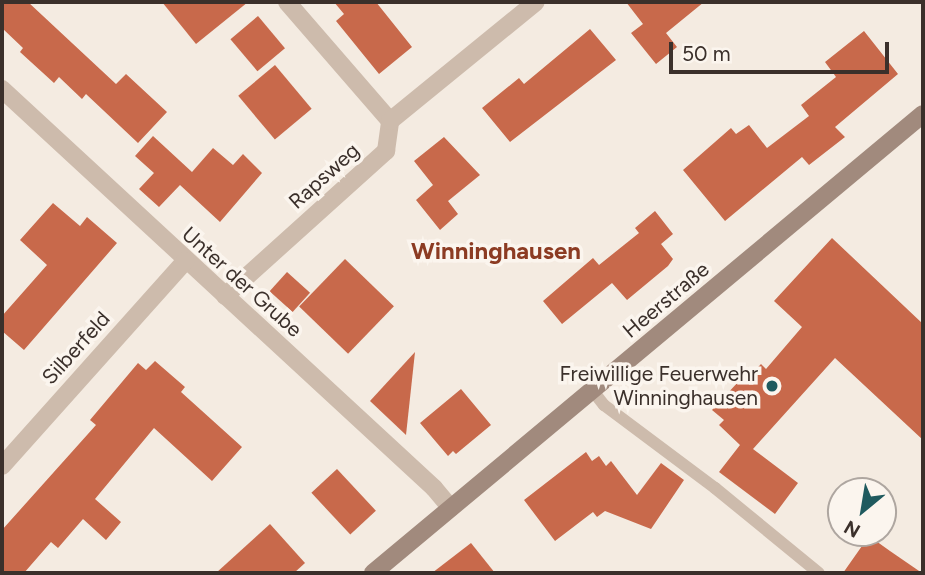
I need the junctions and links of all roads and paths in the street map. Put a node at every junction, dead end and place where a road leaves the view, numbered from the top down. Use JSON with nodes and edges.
{"nodes":[{"id":1,"x":287,"y":2,"type":"edge"},
{"id":2,"x":536,"y":2,"type":"edge"},
{"id":3,"x":2,"y":89,"type":"edge"},
{"id":4,"x":923,"y":114,"type":"edge"},
{"id":5,"x":390,"y":121,"type":"junction"},
{"id":6,"x":184,"y":261,"type":"junction"},
{"id":7,"x":225,"y":296,"type":"junction"},
{"id":8,"x":593,"y":391,"type":"junction"},
{"id":9,"x":2,"y":466,"type":"edge"},
{"id":10,"x":451,"y":508,"type":"junction"},
{"id":11,"x":373,"y":573,"type":"edge"},
{"id":12,"x":818,"y":573,"type":"edge"}],
"edges":[{"from":1,"to":5,"type":"street"},
{"from":2,"to":5,"type":"street"},
{"from":3,"to":6,"type":"street","name":"Unter der Grube"},
{"from":4,"to":8,"type":"street","name":"Heerstraße"},
{"from":5,"to":7,"type":"street","name":"Rapsweg"},
{"from":6,"to":7,"type":"street","name":"Unter der Grube"},
{"from":6,"to":9,"type":"street","name":"Silberfeld"},
{"from":7,"to":10,"type":"street","name":"Unter der Grube"},
{"from":8,"to":10,"type":"street","name":"Heerstraße"},
{"from":8,"to":12,"type":"lane"},
{"from":10,"to":11,"type":"street","name":"Heerstraße"}]}
